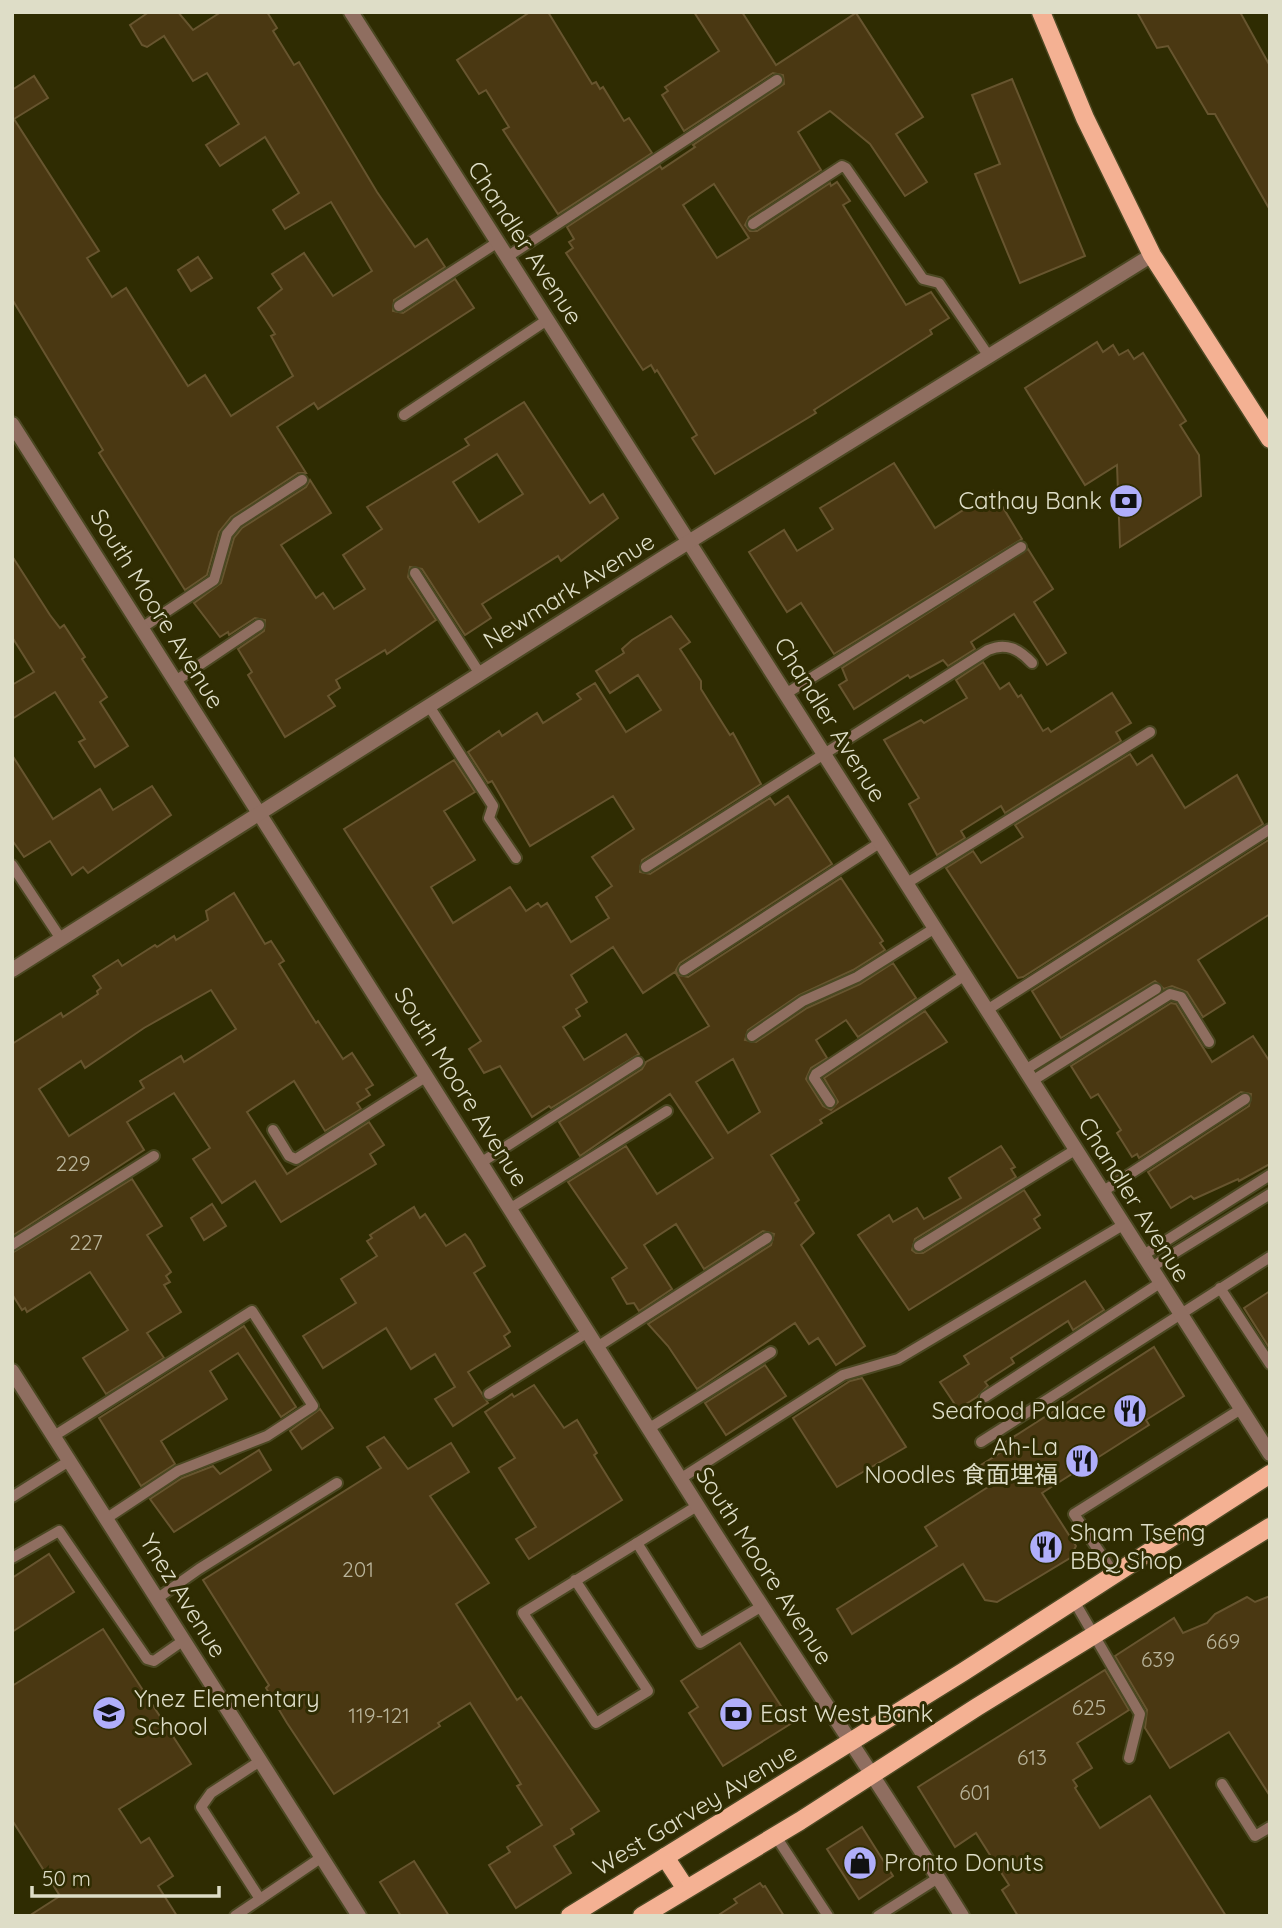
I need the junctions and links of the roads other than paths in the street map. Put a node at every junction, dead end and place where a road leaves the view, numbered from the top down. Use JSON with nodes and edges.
{"nodes":[{"id":1,"x":351,"y":12,"type":"edge"},
{"id":2,"x":1041,"y":12,"type":"edge"},
{"id":3,"x":777,"y":80,"type":"dead end"},
{"id":4,"x":753,"y":223,"type":"dead end"},
{"id":5,"x":498,"y":242,"type":"junction"},
{"id":6,"x":1152,"y":255,"type":"junction"},
{"id":7,"x":507,"y":257,"type":"junction"},
{"id":8,"x":399,"y":306,"type":"dead end"},
{"id":9,"x":547,"y":320,"type":"junction"},
{"id":10,"x":988,"y":355,"type":"junction"},
{"id":11,"x":404,"y":415,"type":"dead end"},
{"id":12,"x":12,"y":424,"type":"edge"},
{"id":13,"x":1270,"y":439,"type":"edge"},
{"id":14,"x":302,"y":480,"type":"dead end"},
{"id":15,"x":688,"y":542,"type":"junction"},
{"id":16,"x":1021,"y":547,"type":"dead end"},
{"id":17,"x":415,"y":573,"type":"dead end"},
{"id":18,"x":259,"y":625,"type":"dead end"},
{"id":19,"x":143,"y":628,"type":"junction"},
{"id":20,"x":1032,"y":663,"type":"dead end"},
{"id":21,"x":480,"y":674,"type":"junction"},
{"id":22,"x":177,"y":680,"type":"junction"},
{"id":23,"x":787,"y":693,"type":"junction"},
{"id":24,"x":429,"y":706,"type":"junction"},
{"id":25,"x":1150,"y":732,"type":"dead end"},
{"id":26,"x":824,"y":752,"type":"junction"},
{"id":27,"x":258,"y":815,"type":"junction"},
{"id":28,"x":1270,"y":830,"type":"edge"},
{"id":29,"x":881,"y":842,"type":"junction"},
{"id":30,"x":516,"y":858,"type":"dead end"},
{"id":31,"x":12,"y":865,"type":"edge"},
{"id":32,"x":646,"y":867,"type":"dead end"},
{"id":33,"x":907,"y":883,"type":"junction"},
{"id":34,"x":936,"y":928,"type":"junction"},
{"id":35,"x":61,"y":939,"type":"junction"},
{"id":36,"x":12,"y":970,"type":"edge"},
{"id":37,"x":684,"y":970,"type":"dead end"},
{"id":38,"x":965,"y":975,"type":"junction"},
{"id":39,"x":1156,"y":989,"type":"dead end"},
{"id":40,"x":987,"y":1010,"type":"junction"},
{"id":41,"x":752,"y":1036,"type":"dead end"},
{"id":42,"x":1209,"y":1042,"type":"dead end"},
{"id":43,"x":638,"y":1062,"type":"dead end"},
{"id":44,"x":427,"y":1076,"type":"junction"},
{"id":45,"x":1028,"y":1076,"type":"junction"},
{"id":46,"x":1245,"y":1099,"type":"dead end"},
{"id":47,"x":830,"y":1102,"type":"dead end"},
{"id":48,"x":667,"y":1111,"type":"dead end"},
{"id":49,"x":273,"y":1130,"type":"dead end"},
{"id":50,"x":1075,"y":1150,"type":"junction"},
{"id":51,"x":154,"y":1156,"type":"dead end"},
{"id":52,"x":482,"y":1162,"type":"junction"},
{"id":53,"x":1270,"y":1175,"type":"edge"},
{"id":54,"x":1102,"y":1192,"type":"junction"},
{"id":55,"x":1270,"y":1194,"type":"edge"},
{"id":56,"x":511,"y":1208,"type":"junction"},
{"id":57,"x":1123,"y":1225,"type":"junction"},
{"id":58,"x":767,"y":1238,"type":"dead end"},
{"id":59,"x":12,"y":1245,"type":"edge"},
{"id":60,"x":919,"y":1246,"type":"dead end"},
{"id":61,"x":1270,"y":1257,"type":"edge"},
{"id":62,"x":1146,"y":1262,"type":"junction"},
{"id":63,"x":1160,"y":1283,"type":"junction"},
{"id":64,"x":1220,"y":1288,"type":"junction"},
{"id":65,"x":1179,"y":1314,"type":"junction"},
{"id":66,"x":588,"y":1332,"type":"junction"},
{"id":67,"x":597,"y":1347,"type":"junction"},
{"id":68,"x":771,"y":1352,"type":"dead end"},
{"id":69,"x":1270,"y":1364,"type":"edge"},
{"id":70,"x":12,"y":1371,"type":"edge"},
{"id":71,"x":489,"y":1394,"type":"dead end"},
{"id":72,"x":985,"y":1398,"type":"dead end"},
{"id":73,"x":1241,"y":1409,"type":"junction"},
{"id":74,"x":648,"y":1429,"type":"junction"},
{"id":75,"x":54,"y":1436,"type":"junction"},
{"id":76,"x":981,"y":1442,"type":"dead end"},
{"id":77,"x":1270,"y":1454,"type":"edge"},
{"id":78,"x":69,"y":1461,"type":"junction"},
{"id":79,"x":1270,"y":1474,"type":"edge"},
{"id":80,"x":680,"y":1479,"type":"junction"},
{"id":81,"x":337,"y":1483,"type":"dead end"},
{"id":82,"x":12,"y":1497,"type":"edge"},
{"id":83,"x":697,"y":1506,"type":"junction"},
{"id":84,"x":107,"y":1518,"type":"junction"},
{"id":85,"x":1270,"y":1527,"type":"edge"},
{"id":86,"x":637,"y":1543,"type":"junction"},
{"id":87,"x":12,"y":1558,"type":"edge"},
{"id":88,"x":1115,"y":1575,"type":"junction"},
{"id":89,"x":575,"y":1580,"type":"junction"},
{"id":90,"x":158,"y":1598,"type":"junction"},
{"id":91,"x":1074,"y":1601,"type":"junction"},
{"id":92,"x":762,"y":1606,"type":"junction"},
{"id":93,"x":1093,"y":1634,"type":"junction"},
{"id":94,"x":184,"y":1640,"type":"junction"},
{"id":95,"x":851,"y":1743,"type":"junction"},
{"id":96,"x":1129,"y":1758,"type":"dead end"},
{"id":97,"x":260,"y":1762,"type":"junction"},
{"id":98,"x":872,"y":1775,"type":"junction"},
{"id":99,"x":1222,"y":1784,"type":"dead end"},
{"id":100,"x":1270,"y":1827,"type":"edge"},
{"id":101,"x":775,"y":1835,"type":"junction"},
{"id":102,"x":322,"y":1857,"type":"junction"},
{"id":103,"x":665,"y":1857,"type":"junction"},
{"id":104,"x":938,"y":1878,"type":"junction"},
{"id":105,"x":686,"y":1889,"type":"junction"},
{"id":106,"x":260,"y":1899,"type":"junction"},
{"id":107,"x":958,"y":1914,"type":"edge"},
{"id":108,"x":235,"y":1916,"type":"edge"},
{"id":109,"x":359,"y":1916,"type":"edge"},
{"id":110,"x":570,"y":1916,"type":"edge"},
{"id":111,"x":642,"y":1916,"type":"edge"},
{"id":112,"x":828,"y":1916,"type":"edge"},
{"id":113,"x":878,"y":1916,"type":"edge"}],
"edges":[{"from":1,"to":5,"type":"street","name":"Chandler Avenue"},
{"from":2,"to":6,"type":"main road"},
{"from":3,"to":7,"type":"lane"},
{"from":4,"to":10,"type":"lane"},
{"from":5,"to":7,"type":"street","name":"Chandler Avenue"},
{"from":5,"to":8,"type":"lane"},
{"from":6,"to":10,"type":"street","name":"Newmark Avenue"},
{"from":6,"to":13,"type":"main road"},
{"from":7,"to":9,"type":"street","name":"Chandler Avenue"},
{"from":9,"to":11,"type":"lane"},
{"from":9,"to":15,"type":"street","name":"Chandler Avenue"},
{"from":10,"to":15,"type":"street","name":"Newmark Avenue"},
{"from":12,"to":19,"type":"street","name":"South Moore Avenue"},
{"from":14,"to":19,"type":"lane"},
{"from":15,"to":21,"type":"street","name":"Newmark Avenue"},
{"from":15,"to":23,"type":"street","name":"Chandler Avenue"},
{"from":16,"to":23,"type":"lane"},
{"from":17,"to":21,"type":"lane"},
{"from":18,"to":22,"type":"lane"},
{"from":19,"to":22,"type":"street","name":"South Moore Avenue"},
{"from":20,"to":26,"type":"lane"},
{"from":21,"to":24,"type":"street","name":"Newmark Avenue"},
{"from":22,"to":27,"type":"street","name":"South Moore Avenue"},
{"from":23,"to":26,"type":"street","name":"Chandler Avenue"},
{"from":24,"to":27,"type":"street","name":"Newmark Avenue"},
{"from":24,"to":30,"type":"lane"},
{"from":25,"to":33,"type":"lane"},
{"from":26,"to":29,"type":"street","name":"Chandler Avenue"},
{"from":26,"to":32,"type":"lane"},
{"from":27,"to":35,"type":"street","name":"Newmark Avenue"},
{"from":27,"to":44,"type":"street","name":"South Moore Avenue"},
{"from":28,"to":40,"type":"lane"},
{"from":29,"to":33,"type":"street","name":"Chandler Avenue"},
{"from":29,"to":37,"type":"lane"},
{"from":31,"to":35,"type":"lane"},
{"from":33,"to":34,"type":"street","name":"Chandler Avenue"},
{"from":34,"to":38,"type":"street","name":"Chandler Avenue"},
{"from":34,"to":41,"type":"lane"},
{"from":35,"to":36,"type":"street","name":"Newmark Avenue"},
{"from":38,"to":40,"type":"street","name":"Chandler Avenue"},
{"from":38,"to":47,"type":"lane"},
{"from":39,"to":45,"type":"lane"},
{"from":40,"to":45,"type":"street","name":"Chandler Avenue"},
{"from":42,"to":45,"type":"lane"},
{"from":43,"to":52,"type":"lane"},
{"from":44,"to":49,"type":"lane"},
{"from":44,"to":52,"type":"street","name":"South Moore Avenue"},
{"from":45,"to":50,"type":"street","name":"Chandler Avenue"},
{"from":46,"to":54,"type":"lane"},
{"from":48,"to":56,"type":"lane"},
{"from":50,"to":54,"type":"street","name":"Chandler Avenue"},
{"from":50,"to":60,"type":"lane"},
{"from":51,"to":59,"type":"lane"},
{"from":52,"to":56,"type":"street","name":"South Moore Avenue"},
{"from":53,"to":62,"type":"lane"},
{"from":54,"to":57,"type":"street","name":"Chandler Avenue"},
{"from":55,"to":62,"type":"lane"},
{"from":56,"to":66,"type":"street","name":"South Moore Avenue"},
{"from":57,"to":62,"type":"street","name":"Chandler Avenue"},
{"from":57,"to":80,"type":"lane"},
{"from":58,"to":67,"type":"lane"},
{"from":61,"to":64,"type":"lane"},
{"from":62,"to":63,"type":"street","name":"Chandler Avenue"},
{"from":63,"to":65,"type":"street","name":"Chandler Avenue"},
{"from":63,"to":72,"type":"lane"},
{"from":64,"to":65,"type":"lane"},
{"from":64,"to":69,"type":"lane"},
{"from":65,"to":73,"type":"street","name":"Chandler Avenue"},
{"from":65,"to":76,"type":"lane"},
{"from":66,"to":67,"type":"street","name":"South Moore Avenue"},
{"from":66,"to":71,"type":"lane"},
{"from":67,"to":74,"type":"street","name":"South Moore Avenue"},
{"from":68,"to":74,"type":"lane"},
{"from":70,"to":75,"type":"street","name":"Ynez Avenue"},
{"from":73,"to":77,"type":"street","name":"Chandler Avenue"},
{"from":73,"to":88,"type":"lane"},
{"from":74,"to":80,"type":"street","name":"South Moore Avenue"},
{"from":75,"to":78,"type":"street","name":"Ynez Avenue"},
{"from":75,"to":84,"type":"lane"},
{"from":78,"to":82,"type":"lane"},
{"from":78,"to":84,"type":"street","name":"Ynez Avenue"},
{"from":79,"to":88,"type":"main road","name":"West Garvey Avenue"},
{"from":80,"to":83,"type":"street","name":"South Moore Avenue"},
{"from":81,"to":90,"type":"lane"},
{"from":83,"to":86,"type":"lane"},
{"from":83,"to":92,"type":"street","name":"South Moore Avenue"},
{"from":84,"to":90,"type":"street","name":"Ynez Avenue"},
{"from":85,"to":93,"type":"main road"},
{"from":86,"to":89,"type":"lane"},
{"from":86,"to":92,"type":"lane"},
{"from":87,"to":94,"type":"lane"},
{"from":88,"to":91,"type":"main road","name":"West Garvey Avenue"},
{"from":89,"to":89,"type":"lane"},
{"from":90,"to":94,"type":"street","name":"Ynez Avenue"},
{"from":91,"to":93,"type":"lane"},
{"from":91,"to":95,"type":"main road","name":"West Garvey Avenue"},
{"from":92,"to":95,"type":"street","name":"South Moore Avenue"},
{"from":93,"to":96,"type":"lane"},
{"from":93,"to":98,"type":"main road"},
{"from":94,"to":97,"type":"street","name":"Ynez Avenue"},
{"from":95,"to":98,"type":"street","name":"South Moore Avenue"},
{"from":95,"to":103,"type":"main road","name":"West Garvey Avenue"},
{"from":97,"to":102,"type":"street","name":"Ynez Avenue"},
{"from":97,"to":106,"type":"lane"},
{"from":98,"to":101,"type":"main road"},
{"from":98,"to":104,"type":"street","name":"South Moore Avenue"},
{"from":99,"to":100,"type":"lane"},
{"from":101,"to":105,"type":"main road"},
{"from":101,"to":112,"type":"lane"},
{"from":102,"to":106,"type":"lane"},
{"from":102,"to":109,"type":"street","name":"Ynez Avenue"},
{"from":103,"to":105,"type":"main road"},
{"from":103,"to":110,"type":"main road","name":"West Garvey Avenue"},
{"from":104,"to":107,"type":"street","name":"South Moore Avenue"},
{"from":104,"to":113,"type":"lane"},
{"from":105,"to":111,"type":"main road"},
{"from":106,"to":108,"type":"lane"}]}
